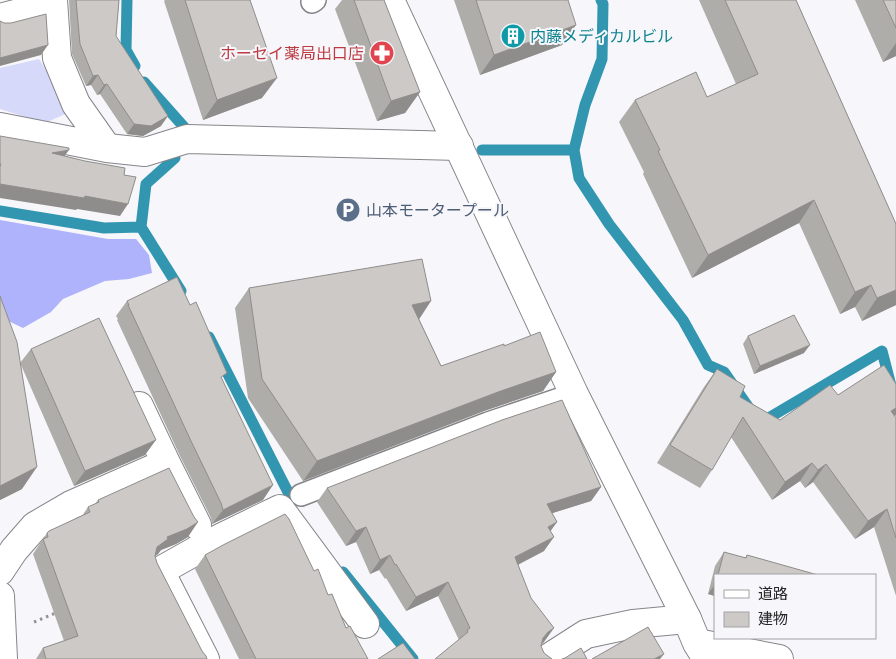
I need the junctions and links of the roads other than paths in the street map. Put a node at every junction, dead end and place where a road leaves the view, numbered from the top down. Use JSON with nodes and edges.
{"nodes":[{"id":1,"x":390,"y":0,"type":"edge"},
{"id":2,"x":53,"y":2,"type":"edge"},
{"id":3,"x":0,"y":18,"type":"edge"},
{"id":4,"x":0,"y":127,"type":"edge"},
{"id":5,"x":459,"y":146,"type":"junction"},
{"id":6,"x":107,"y":148,"type":"junction"},
{"id":7,"x":128,"y":382,"type":"edge"},
{"id":8,"x":574,"y":394,"type":"junction"},
{"id":9,"x":166,"y":463,"type":"junction"},
{"id":10,"x":302,"y":495,"type":"dead end"},
{"id":11,"x":197,"y":525,"type":"edge"},
{"id":12,"x":0,"y":570,"type":"edge"},
{"id":13,"x":0,"y":596,"type":"edge"},
{"id":14,"x":365,"y":624,"type":"dead end"},
{"id":15,"x":697,"y":640,"type":"edge"},
{"id":16,"x":2,"y":647,"type":"edge"},
{"id":17,"x":205,"y":659,"type":"edge"},
{"id":18,"x":547,"y":659,"type":"edge"},
{"id":19,"x":779,"y":659,"type":"edge"}],
"edges":[{"from":1,"to":5,"type":"street"},
{"from":2,"to":3,"type":"street"},
{"from":2,"to":6,"type":"street"},
{"from":4,"to":6,"type":"street"},
{"from":5,"to":6,"type":"street"},
{"from":5,"to":8,"type":"street"},
{"from":7,"to":9,"type":"street"},
{"from":8,"to":10,"type":"lane"},
{"from":8,"to":15,"type":"street"},
{"from":9,"to":11,"type":"street"},
{"from":9,"to":12,"type":"street"},
{"from":13,"to":16,"type":"street"},
{"from":14,"to":17,"type":"street"},
{"from":15,"to":18,"type":"street"},
{"from":15,"to":19,"type":"street"}]}
